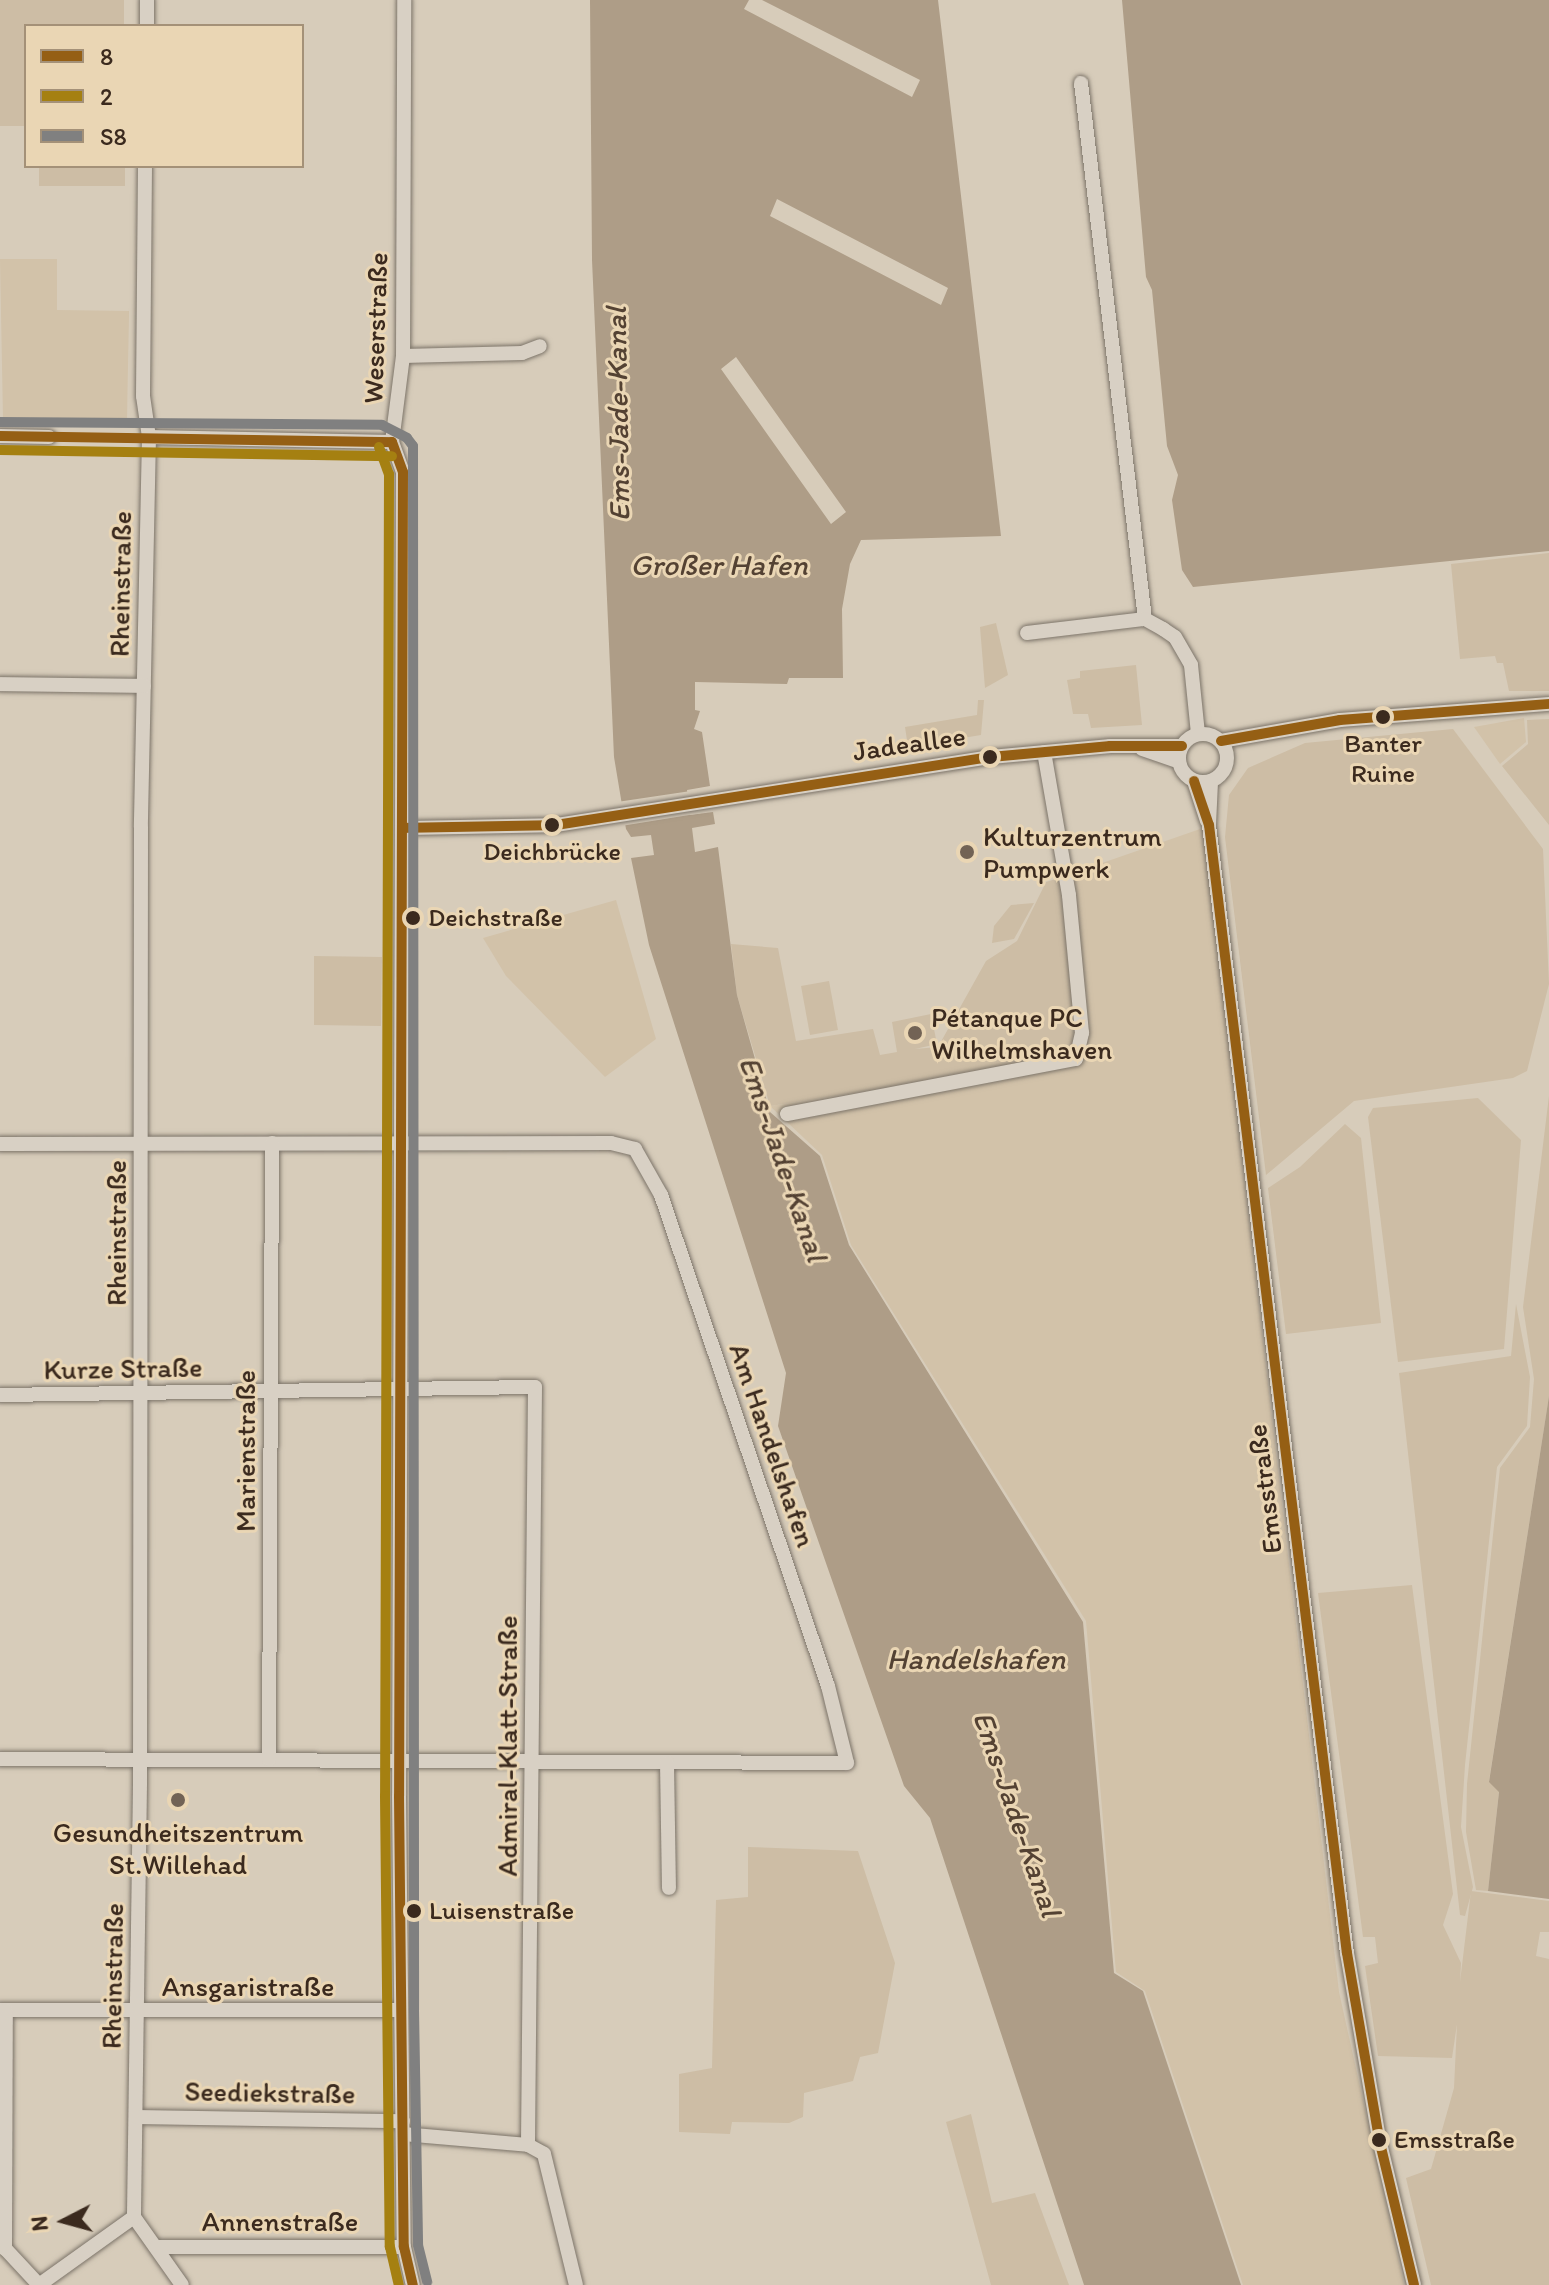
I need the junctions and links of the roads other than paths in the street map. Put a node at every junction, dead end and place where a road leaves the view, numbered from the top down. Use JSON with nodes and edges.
{"nodes":[{"id":1,"x":147,"y":0,"type":"edge"},
{"id":2,"x":404,"y":0,"type":"edge"},
{"id":3,"x":147,"y":24,"type":"edge"},
{"id":4,"x":1081,"y":83,"type":"dead end"},
{"id":5,"x":145,"y":168,"type":"edge"},
{"id":6,"x":540,"y":346,"type":"dead end"},
{"id":7,"x":403,"y":356,"type":"junction"},
{"id":8,"x":0,"y":436,"type":"edge"},
{"id":9,"x":49,"y":437,"type":"dead end"},
{"id":10,"x":149,"y":437,"type":"junction"},
{"id":11,"x":392,"y":442,"type":"junction"},
{"id":12,"x":1145,"y":619,"type":"junction"},
{"id":13,"x":1027,"y":633,"type":"dead end"},
{"id":14,"x":0,"y":684,"type":"edge"},
{"id":15,"x":144,"y":686,"type":"junction"},
{"id":16,"x":1549,"y":704,"type":"edge"},
{"id":17,"x":1198,"y":734,"type":"junction"},
{"id":18,"x":1261,"y":736,"type":"junction"},
{"id":19,"x":1221,"y":741,"type":"junction"},
{"id":20,"x":1182,"y":746,"type":"junction"},
{"id":21,"x":1137,"y":747,"type":"junction"},
{"id":22,"x":1044,"y":752,"type":"junction"},
{"id":23,"x":1228,"y":758,"type":"junction"},
{"id":24,"x":1179,"y":762,"type":"junction"},
{"id":25,"x":1194,"y":781,"type":"junction"},
{"id":26,"x":1211,"y":782,"type":"junction"},
{"id":27,"x":1209,"y":825,"type":"junction"},
{"id":28,"x":403,"y":828,"type":"junction"},
{"id":29,"x":787,"y":1114,"type":"dead end"},
{"id":30,"x":272,"y":1143,"type":"junction"},
{"id":31,"x":401,"y":1143,"type":"junction"},
{"id":32,"x":0,"y":1144,"type":"edge"},
{"id":33,"x":142,"y":1144,"type":"junction"},
{"id":34,"x":535,"y":1387,"type":"joint"},
{"id":35,"x":401,"y":1389,"type":"junction"},
{"id":36,"x":271,"y":1393,"type":"junction"},
{"id":37,"x":0,"y":1395,"type":"edge"},
{"id":38,"x":142,"y":1395,"type":"junction"},
{"id":39,"x":140,"y":1758,"type":"junction"},
{"id":40,"x":0,"y":1759,"type":"edge"},
{"id":41,"x":269,"y":1759,"type":"junction"},
{"id":42,"x":398,"y":1760,"type":"junction"},
{"id":43,"x":667,"y":1763,"type":"junction"},
{"id":44,"x":534,"y":1764,"type":"junction"},
{"id":45,"x":669,"y":1888,"type":"dead end"},
{"id":46,"x":3,"y":2010,"type":"edge"},
{"id":47,"x":400,"y":2010,"type":"junction"},
{"id":48,"x":138,"y":2013,"type":"junction"},
{"id":49,"x":136,"y":2117,"type":"junction"},
{"id":50,"x":403,"y":2128,"type":"junction"},
{"id":51,"x":528,"y":2145,"type":"junction"},
{"id":52,"x":134,"y":2217,"type":"junction"},
{"id":53,"x":2,"y":2246,"type":"edge"},
{"id":54,"x":156,"y":2247,"type":"junction"},
{"id":55,"x":404,"y":2247,"type":"junction"},
{"id":56,"x":39,"y":2285,"type":"edge"},
{"id":57,"x":182,"y":2285,"type":"edge"},
{"id":58,"x":413,"y":2285,"type":"edge"},
{"id":59,"x":576,"y":2285,"type":"edge"},
{"id":60,"x":1414,"y":2285,"type":"edge"}],
"edges":[{"from":1,"to":3,"type":"street"},
{"from":2,"to":7,"type":"street","name":"Weserstraße"},
{"from":4,"to":12,"type":"street"},
{"from":5,"to":10,"type":"street","name":"Rheinstraße"},
{"from":6,"to":7,"type":"street"},
{"from":7,"to":11,"type":"street","name":"Weserstraße"},
{"from":8,"to":9,"type":"street"},
{"from":10,"to":11,"type":"street"},
{"from":10,"to":15,"type":"street","name":"Rheinstraße"},
{"from":11,"to":28,"type":"street","name":"Weserstraße"},
{"from":12,"to":13,"type":"street"},
{"from":12,"to":17,"type":"street"},
{"from":14,"to":15,"type":"street"},
{"from":15,"to":33,"type":"street","name":"Rheinstraße"},
{"from":16,"to":18,"type":"street"},
{"from":17,"to":19,"type":"street"},
{"from":17,"to":20,"type":"street"},
{"from":18,"to":19,"type":"street"},
{"from":18,"to":23,"type":"street"},
{"from":19,"to":23,"type":"street"},
{"from":20,"to":21,"type":"street","name":"Jadeallee"},
{"from":20,"to":24,"type":"street"},
{"from":21,"to":22,"type":"street","name":"Jadeallee"},
{"from":21,"to":24,"type":"street","name":"Jadeallee"},
{"from":22,"to":28,"type":"street","name":"Jadeallee"},
{"from":22,"to":29,"type":"street"},
{"from":23,"to":26,"type":"street"},
{"from":24,"to":25,"type":"street"},
{"from":25,"to":26,"type":"street"},
{"from":25,"to":27,"type":"street","name":"Emsstraße"},
{"from":26,"to":27,"type":"street","name":"Emsstraße"},
{"from":27,"to":60,"type":"street","name":"Emsstraße"},
{"from":28,"to":31,"type":"street","name":"Weserstraße"},
{"from":30,"to":31,"type":"street"},
{"from":30,"to":33,"type":"street"},
{"from":30,"to":36,"type":"street","name":"Marienstraße"},
{"from":31,"to":35,"type":"street","name":"Weserstraße"},
{"from":31,"to":43,"type":"street","name":"Am Handelshafen"},
{"from":32,"to":33,"type":"street"},
{"from":33,"to":38,"type":"street","name":"Rheinstraße"},
{"from":34,"to":35,"type":"street","name":"Kurze Straße"},
{"from":34,"to":44,"type":"street","name":"Admiral-Klatt-Straße"},
{"from":35,"to":36,"type":"street","name":"Kurze Straße"},
{"from":35,"to":42,"type":"street","name":"Weserstraße"},
{"from":36,"to":38,"type":"street","name":"Kurze Straße"},
{"from":36,"to":41,"type":"street","name":"Marienstraße"},
{"from":37,"to":38,"type":"street","name":"Kurze Straße"},
{"from":38,"to":39,"type":"street","name":"Rheinstraße"},
{"from":39,"to":40,"type":"street"},
{"from":39,"to":41,"type":"street"},
{"from":39,"to":48,"type":"street","name":"Rheinstraße"},
{"from":41,"to":42,"type":"street"},
{"from":42,"to":44,"type":"street"},
{"from":42,"to":47,"type":"street","name":"Weserstraße"},
{"from":43,"to":44,"type":"street"},
{"from":43,"to":45,"type":"street"},
{"from":44,"to":51,"type":"street","name":"Admiral-Klatt-Straße"},
{"from":46,"to":48,"type":"street","name":"Ansgaristraße"},
{"from":46,"to":53,"type":"street"},
{"from":47,"to":48,"type":"street","name":"Ansgaristraße"},
{"from":47,"to":50,"type":"street","name":"Weserstraße"},
{"from":48,"to":49,"type":"street","name":"Rheinstraße"},
{"from":49,"to":50,"type":"street","name":"Seediekstraße"},
{"from":49,"to":52,"type":"street","name":"Rheinstraße"},
{"from":50,"to":51,"type":"street","name":"Seediekstraße"},
{"from":50,"to":55,"type":"street","name":"Weserstraße"},
{"from":51,"to":59,"type":"street"},
{"from":52,"to":54,"type":"street"},
{"from":52,"to":56,"type":"street"},
{"from":53,"to":56,"type":"street"},
{"from":54,"to":55,"type":"street","name":"Annenstraße"},
{"from":54,"to":57,"type":"street"},
{"from":55,"to":58,"type":"street","name":"Weserstraße"}]}
